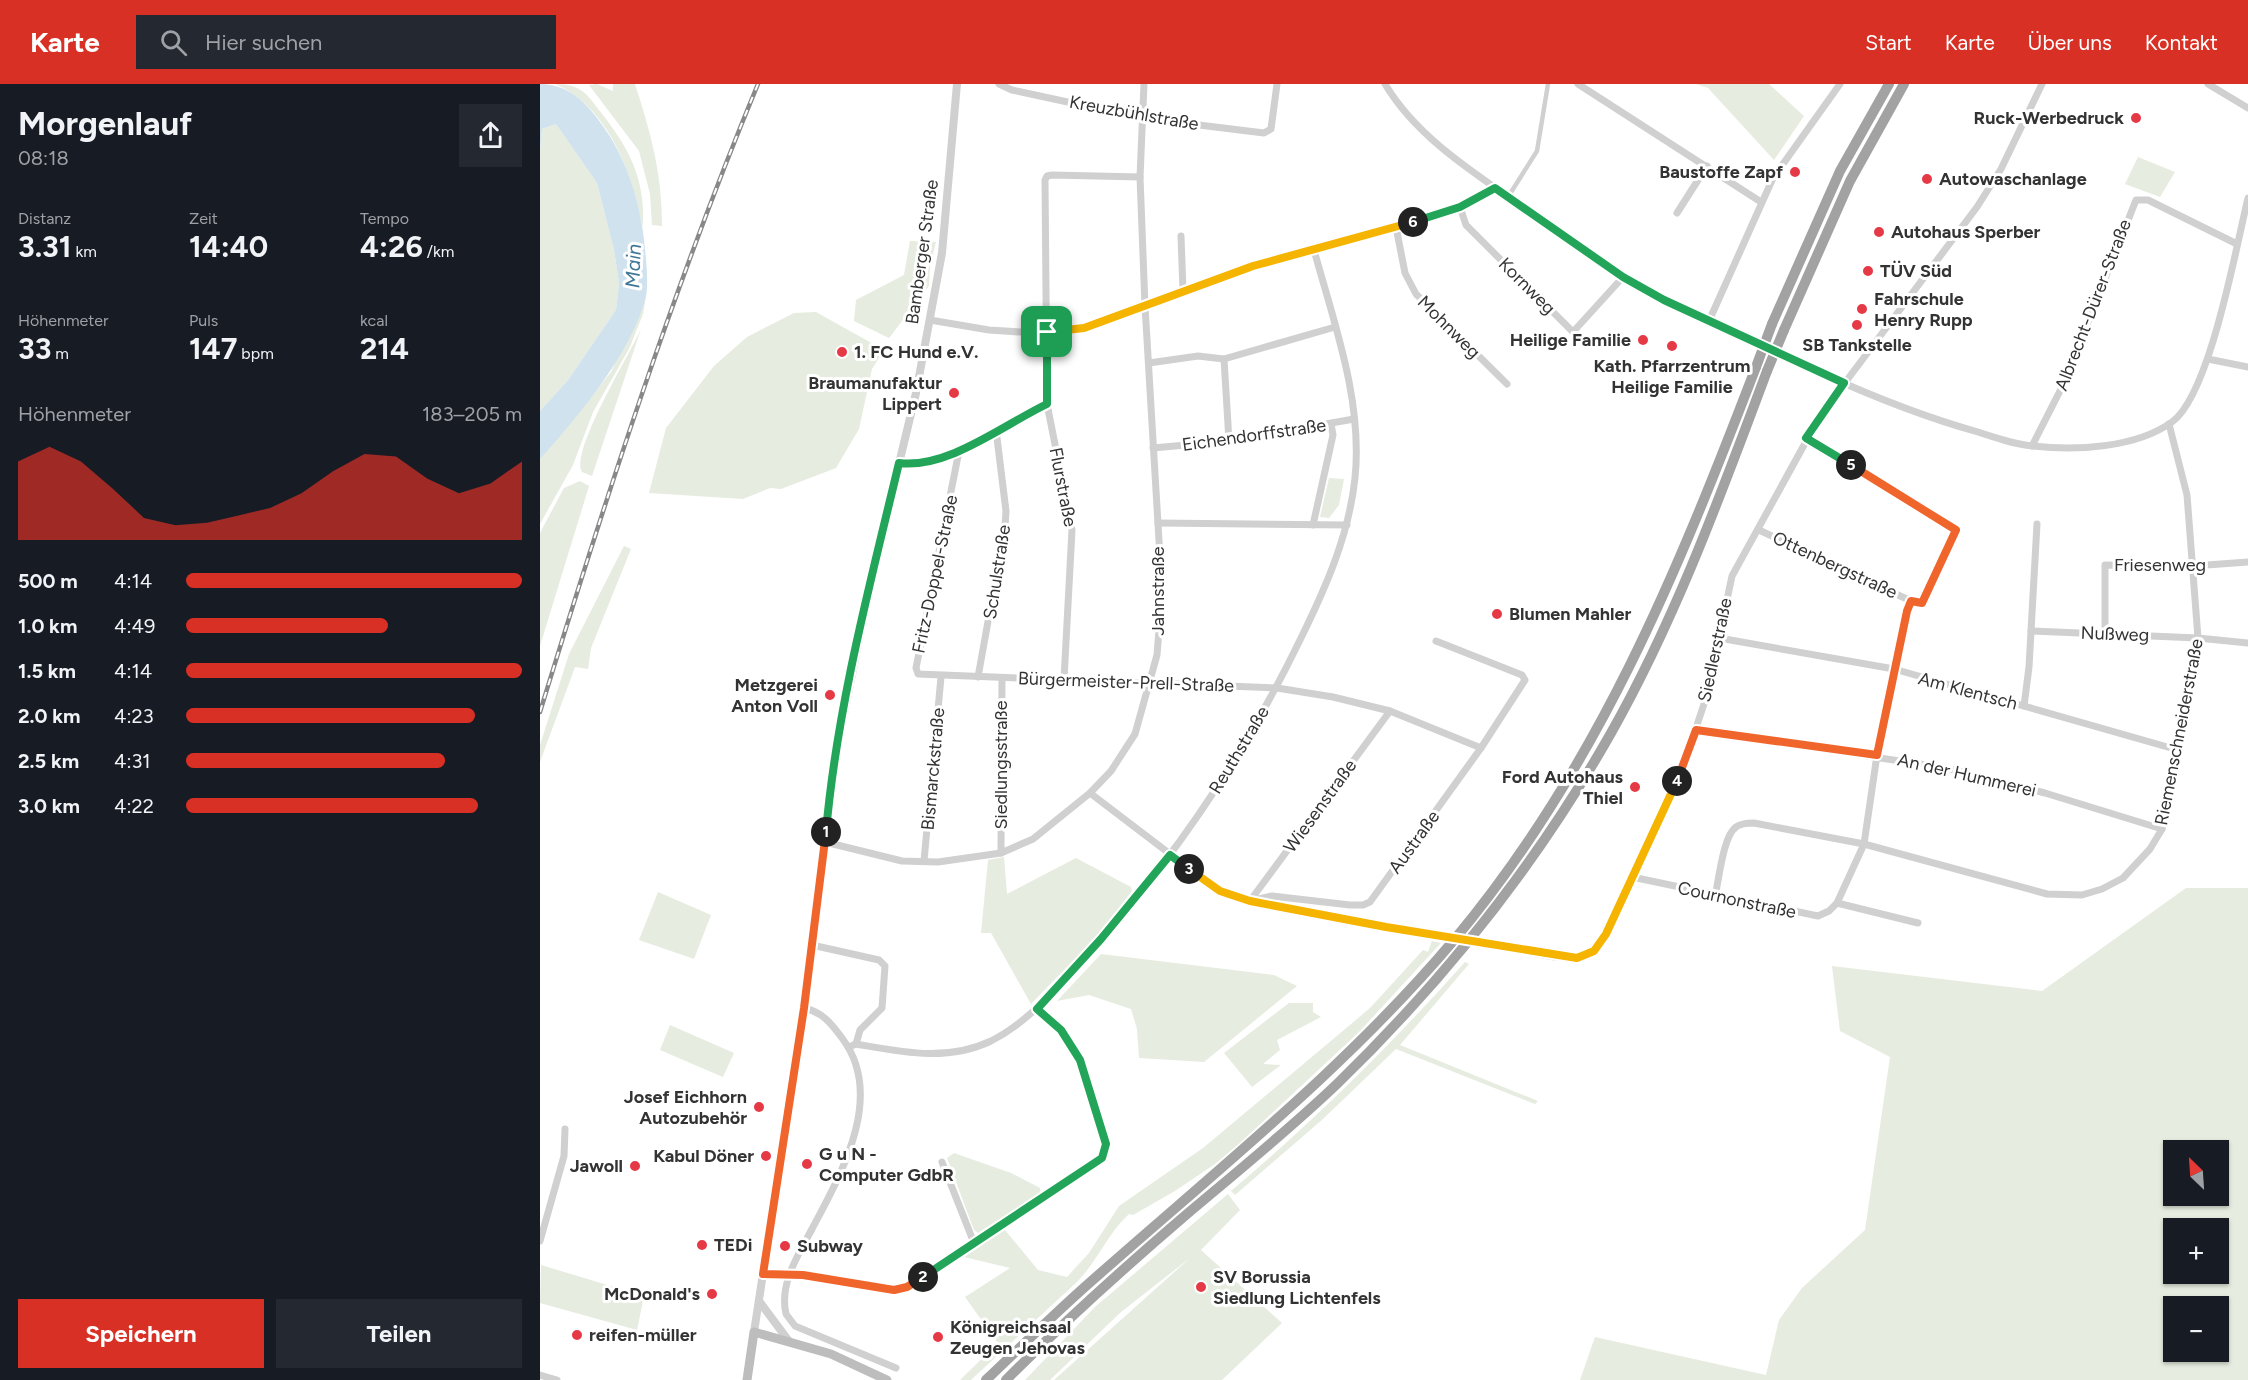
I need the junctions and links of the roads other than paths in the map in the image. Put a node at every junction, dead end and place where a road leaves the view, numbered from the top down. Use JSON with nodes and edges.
{"nodes":[{"id":1,"x":957,"y":84,"type":"edge"},
{"id":2,"x":999,"y":84,"type":"edge"},
{"id":3,"x":1144,"y":84,"type":"edge"},
{"id":4,"x":1277,"y":84,"type":"edge"},
{"id":5,"x":1385,"y":84,"type":"edge"},
{"id":6,"x":1548,"y":84,"type":"edge"},
{"id":7,"x":1578,"y":84,"type":"edge"},
{"id":8,"x":1889,"y":84,"type":"edge"},
{"id":9,"x":1904,"y":84,"type":"edge"},
{"id":10,"x":2042,"y":84,"type":"edge"},
{"id":11,"x":2208,"y":84,"type":"edge"},
{"id":12,"x":1836,"y":86,"type":"edge"},
{"id":13,"x":2248,"y":108,"type":"edge"},
{"id":14,"x":1142,"y":118,"type":"junction"},
{"id":15,"x":1707,"y":166,"type":"junction"},
{"id":16,"x":1140,"y":177,"type":"junction"},
{"id":17,"x":1495,"y":188,"type":"junction"},
{"id":18,"x":1508,"y":197,"type":"junction"},
{"id":19,"x":2248,"y":198,"type":"edge"},
{"id":20,"x":1761,"y":202,"type":"junction"},
{"id":21,"x":1460,"y":207,"type":"junction"},
{"id":22,"x":1677,"y":213,"type":"dead end"},
{"id":23,"x":1396,"y":227,"type":"junction"},
{"id":24,"x":1181,"y":236,"type":"dead end"},
{"id":25,"x":2237,"y":244,"type":"junction"},
{"id":26,"x":1314,"y":250,"type":"junction"},
{"id":27,"x":1623,"y":277,"type":"junction"},
{"id":28,"x":1183,"y":291,"type":"junction"},
{"id":29,"x":1145,"y":306,"type":"junction"},
{"id":30,"x":930,"y":320,"type":"junction"},
{"id":31,"x":1709,"y":321,"type":"junction"},
{"id":32,"x":1335,"y":327,"type":"junction"},
{"id":33,"x":1047,"y":332,"type":"junction"},
{"id":34,"x":1224,"y":359,"type":"junction"},
{"id":35,"x":2208,"y":359,"type":"junction"},
{"id":36,"x":1149,"y":363,"type":"junction"},
{"id":37,"x":2248,"y":367,"type":"edge"},
{"id":38,"x":1844,"y":383,"type":"junction"},
{"id":39,"x":1507,"y":384,"type":"dead end"},
{"id":40,"x":1047,"y":404,"type":"junction"},
{"id":41,"x":1354,"y":419,"type":"junction"},
{"id":42,"x":1331,"y":424,"type":"junction"},
{"id":43,"x":2169,"y":424,"type":"junction"},
{"id":44,"x":996,"y":430,"type":"junction"},
{"id":45,"x":1806,"y":438,"type":"junction"},
{"id":46,"x":1229,"y":441,"type":"junction"},
{"id":47,"x":2032,"y":446,"type":"junction"},
{"id":48,"x":1153,"y":448,"type":"junction"},
{"id":49,"x":959,"y":451,"type":"junction"},
{"id":50,"x":899,"y":463,"type":"junction"},
{"id":51,"x":1158,"y":523,"type":"junction"},
{"id":52,"x":2037,"y":524,"type":"dead end"},
{"id":53,"x":1313,"y":525,"type":"junction"},
{"id":54,"x":1347,"y":525,"type":"junction"},
{"id":55,"x":1759,"y":530,"type":"junction"},
{"id":56,"x":2248,"y":562,"type":"edge"},
{"id":57,"x":2193,"y":566,"type":"junction"},
{"id":58,"x":1911,"y":601,"type":"junction"},
{"id":59,"x":2031,"y":632,"type":"junction"},
{"id":60,"x":2105,"y":634,"type":"junction"},
{"id":61,"x":1719,"y":638,"type":"junction"},
{"id":62,"x":2198,"y":638,"type":"junction"},
{"id":63,"x":1436,"y":641,"type":"dead end"},
{"id":64,"x":2248,"y":643,"type":"edge"},
{"id":65,"x":1894,"y":669,"type":"junction"},
{"id":66,"x":941,"y":677,"type":"junction"},
{"id":67,"x":978,"y":677,"type":"junction"},
{"id":68,"x":1002,"y":678,"type":"junction"},
{"id":69,"x":1064,"y":679,"type":"junction"},
{"id":70,"x":1150,"y":682,"type":"junction"},
{"id":71,"x":1277,"y":688,"type":"junction"},
{"id":72,"x":2024,"y":706,"type":"junction"},
{"id":73,"x":1390,"y":711,"type":"junction"},
{"id":74,"x":1696,"y":730,"type":"junction"},
{"id":75,"x":1481,"y":748,"type":"junction"},
{"id":76,"x":2178,"y":750,"type":"junction"},
{"id":77,"x":1877,"y":755,"type":"junction"},
{"id":78,"x":1090,"y":793,"type":"junction"},
{"id":79,"x":2162,"y":829,"type":"junction"},
{"id":80,"x":825,"y":842,"type":"junction"},
{"id":81,"x":1864,"y":844,"type":"junction"},
{"id":82,"x":1001,"y":853,"type":"junction"},
{"id":83,"x":1170,"y":855,"type":"junction"},
{"id":84,"x":924,"y":861,"type":"junction"},
{"id":85,"x":1632,"y":877,"type":"junction"},
{"id":86,"x":1715,"y":896,"type":"junction"},
{"id":87,"x":1250,"y":901,"type":"junction"},
{"id":88,"x":1837,"y":903,"type":"junction"},
{"id":89,"x":1918,"y":923,"type":"dead end"},
{"id":90,"x":812,"y":945,"type":"junction"},
{"id":91,"x":804,"y":1008,"type":"junction"},
{"id":92,"x":1037,"y":1009,"type":"junction"},
{"id":93,"x":852,"y":1045,"type":"junction"},
{"id":94,"x":565,"y":1130,"type":"dead end"},
{"id":95,"x":942,"y":1162,"type":"dead end"},
{"id":96,"x":540,"y":1241,"type":"edge"},
{"id":97,"x":974,"y":1243,"type":"junction"},
{"id":98,"x":763,"y":1274,"type":"junction"},
{"id":99,"x":788,"y":1275,"type":"junction"},
{"id":100,"x":759,"y":1301,"type":"junction"},
{"id":101,"x":754,"y":1332,"type":"junction"},
{"id":102,"x":788,"y":1340,"type":"junction"},
{"id":103,"x":896,"y":1368,"type":"dead end"},
{"id":104,"x":540,"y":1375,"type":"edge"},
{"id":105,"x":557,"y":1380,"type":"edge"},
{"id":106,"x":747,"y":1380,"type":"edge"},
{"id":107,"x":887,"y":1380,"type":"edge"},
{"id":108,"x":986,"y":1380,"type":"edge"},
{"id":109,"x":1006,"y":1380,"type":"edge"}],
"edges":[{"from":1,"to":30,"type":"street","name":"Bamberger Straße"},
{"from":2,"to":14,"type":"street","name":"Kreuzbühlstraße"},
{"from":3,"to":14,"type":"street","name":"Jahnstraße"},
{"from":4,"to":14,"type":"street","name":"Kreuzbühlstraße"},
{"from":5,"to":17,"type":"street"},
{"from":6,"to":18,"type":"street"},
{"from":7,"to":15,"type":"street"},
{"from":8,"to":108,"type":"highway","bridge":true},
{"from":9,"to":109,"type":"highway","bridge":true},
{"from":10,"to":38,"type":"street","name":"Siedlerstraße"},
{"from":11,"to":13,"type":"street"},
{"from":12,"to":20,"type":"street"},
{"from":14,"to":16,"type":"street","name":"Jahnstraße"},
{"from":15,"to":20,"type":"street"},
{"from":15,"to":22,"type":"street"},
{"from":16,"to":29,"type":"street","name":"Jahnstraße"},
{"from":16,"to":33,"type":"street","name":"Flurstraße"},
{"from":17,"to":18,"type":"street"},
{"from":17,"to":21,"type":"street"},
{"from":18,"to":27,"type":"street"},
{"from":19,"to":25,"type":"street"},
{"from":20,"to":31,"type":"street"},
{"from":21,"to":23,"type":"street"},
{"from":21,"to":27,"type":"street","name":"Kornweg"},
{"from":23,"to":26,"type":"street"},
{"from":23,"to":39,"type":"street","name":"Mohnweg"},
{"from":24,"to":28,"type":"street"},
{"from":25,"to":35,"type":"street"},
{"from":25,"to":47,"type":"street","name":"Albrecht-Dürer-Straße"},
{"from":26,"to":28,"type":"street"},
{"from":26,"to":32,"type":"street","name":"Reuthstraße"},
{"from":27,"to":31,"type":"street"},
{"from":28,"to":29,"type":"street"},
{"from":29,"to":33,"type":"street"},
{"from":29,"to":36,"type":"street","name":"Jahnstraße"},
{"from":30,"to":33,"type":"street"},
{"from":30,"to":50,"type":"street","name":"Bamberger Straße"},
{"from":31,"to":38,"type":"street"},
{"from":32,"to":34,"type":"street"},
{"from":32,"to":41,"type":"street","name":"Reuthstraße"},
{"from":33,"to":40,"type":"street","name":"Flurstraße"},
{"from":34,"to":36,"type":"street"},
{"from":34,"to":46,"type":"street"},
{"from":35,"to":37,"type":"street"},
{"from":35,"to":43,"type":"street"},
{"from":36,"to":48,"type":"street","name":"Jahnstraße"},
{"from":38,"to":45,"type":"street","name":"Siedlerstraße"},
{"from":38,"to":47,"type":"street"},
{"from":40,"to":44,"type":"street"},
{"from":40,"to":69,"type":"street","name":"Flurstraße"},
{"from":41,"to":42,"type":"street","name":"Eichendorffstraße"},
{"from":41,"to":54,"type":"street","name":"Reuthstraße"},
{"from":42,"to":46,"type":"street","name":"Eichendorffstraße"},
{"from":42,"to":53,"type":"street"},
{"from":43,"to":47,"type":"street"},
{"from":43,"to":57,"type":"street","name":"Riemenschneiderstraße"},
{"from":44,"to":49,"type":"street"},
{"from":44,"to":67,"type":"street","name":"Schulstraße"},
{"from":45,"to":55,"type":"street","name":"Siedlerstraße"},
{"from":45,"to":58,"type":"street","name":"Ottenbergstraße"},
{"from":46,"to":48,"type":"street","name":"Eichendorffstraße"},
{"from":48,"to":51,"type":"street","name":"Jahnstraße"},
{"from":49,"to":50,"type":"street"},
{"from":49,"to":66,"type":"street","name":"Fritz-Doppel-Straße"},
{"from":50,"to":80,"type":"street","name":"Bamberger Straße"},
{"from":51,"to":53,"type":"street"},
{"from":51,"to":70,"type":"street","name":"Jahnstraße"},
{"from":52,"to":59,"type":"street"},
{"from":53,"to":54,"type":"street"},
{"from":54,"to":71,"type":"street","name":"Reuthstraße"},
{"from":55,"to":58,"type":"street","name":"Ottenbergstraße"},
{"from":55,"to":61,"type":"street","name":"Siedlerstraße"},
{"from":56,"to":57,"type":"street","name":"Friesenweg"},
{"from":57,"to":60,"type":"street","name":"Friesenweg"},
{"from":57,"to":62,"type":"street","name":"Riemenschneiderstraße"},
{"from":58,"to":65,"type":"street"},
{"from":59,"to":60,"type":"street","name":"Nußweg"},
{"from":59,"to":72,"type":"street"},
{"from":60,"to":62,"type":"street","name":"Nußweg"},
{"from":61,"to":65,"type":"street","name":"Am Klentsch"},
{"from":61,"to":74,"type":"street","name":"Siedlerstraße"},
{"from":62,"to":64,"type":"street","name":"Nußweg"},
{"from":62,"to":76,"type":"street","name":"Riemenschneiderstraße"},
{"from":63,"to":75,"type":"street","name":"Austraße"},
{"from":65,"to":72,"type":"street","name":"Am Klentsch"},
{"from":65,"to":77,"type":"street"},
{"from":66,"to":67,"type":"street","name":"Bürgermeister-Prell-Straße"},
{"from":66,"to":84,"type":"street","name":"Bismarckstraße"},
{"from":67,"to":68,"type":"street","name":"Bürgermeister-Prell-Straße"},
{"from":68,"to":69,"type":"street","name":"Bürgermeister-Prell-Straße"},
{"from":68,"to":82,"type":"street","name":"Siedlungsstraße"},
{"from":69,"to":70,"type":"street","name":"Bürgermeister-Prell-Straße"},
{"from":70,"to":71,"type":"street","name":"Bürgermeister-Prell-Straße"},
{"from":70,"to":78,"type":"street","name":"Jahnstraße"},
{"from":71,"to":73,"type":"street","name":"Bürgermeister-Prell-Straße"},
{"from":71,"to":83,"type":"street","name":"Reuthstraße"},
{"from":72,"to":76,"type":"street","name":"Am Klentsch"},
{"from":73,"to":75,"type":"street","name":"Bürgermeister-Prell-Straße"},
{"from":73,"to":87,"type":"street","name":"Wiesenstraße"},
{"from":74,"to":77,"type":"street","name":"An der Hummerei"},
{"from":74,"to":85,"type":"street","name":"Siedlerstraße"},
{"from":75,"to":87,"type":"street","name":"Austraße"},
{"from":76,"to":79,"type":"street","name":"Riemenschneiderstraße"},
{"from":77,"to":79,"type":"street","name":"An der Hummerei"},
{"from":77,"to":81,"type":"street"},
{"from":78,"to":82,"type":"street","name":"Jahnstraße"},
{"from":78,"to":83,"type":"street"},
{"from":79,"to":81,"type":"street","name":"Riemenschneiderstraße"},
{"from":80,"to":84,"type":"street","name":"Jahnstraße"},
{"from":80,"to":90,"type":"street","name":"Bamberger Straße"},
{"from":81,"to":86,"type":"street","name":"Riemenschneiderstraße"},
{"from":81,"to":88,"type":"street"},
{"from":82,"to":84,"type":"street","name":"Jahnstraße"},
{"from":83,"to":87,"type":"street"},
{"from":83,"to":92,"type":"street","name":"Reuthstraße"},
{"from":85,"to":86,"type":"street","name":"Cournonstraße"},
{"from":85,"to":87,"type":"street","name":"Siedlerstraße","bridge":true},
{"from":86,"to":88,"type":"street","name":"Cournonstraße"},
{"from":88,"to":89,"type":"street"},
{"from":90,"to":91,"type":"street","name":"Bamberger Straße"},
{"from":90,"to":93,"type":"street"},
{"from":91,"to":93,"type":"street"},
{"from":91,"to":98,"type":"street","name":"Bamberger Straße"},
{"from":92,"to":93,"type":"street","name":"Reuthstraße"},
{"from":92,"to":97,"type":"street"},
{"from":93,"to":99,"type":"street"},
{"from":94,"to":96,"type":"street"},
{"from":95,"to":97,"type":"street"},
{"from":97,"to":99,"type":"street"},
{"from":98,"to":99,"type":"street"},
{"from":98,"to":100,"type":"street","name":"Bamberger Straße"},
{"from":99,"to":103,"type":"street"},
{"from":100,"to":101,"type":"street","name":"Bamberger Straße"},
{"from":100,"to":102,"type":"street"},
{"from":101,"to":102,"type":"main road"},
{"from":101,"to":106,"type":"main road","name":"Bamberger Straße"},
{"from":102,"to":107,"type":"main road"},
{"from":104,"to":105,"type":"street"}]}
